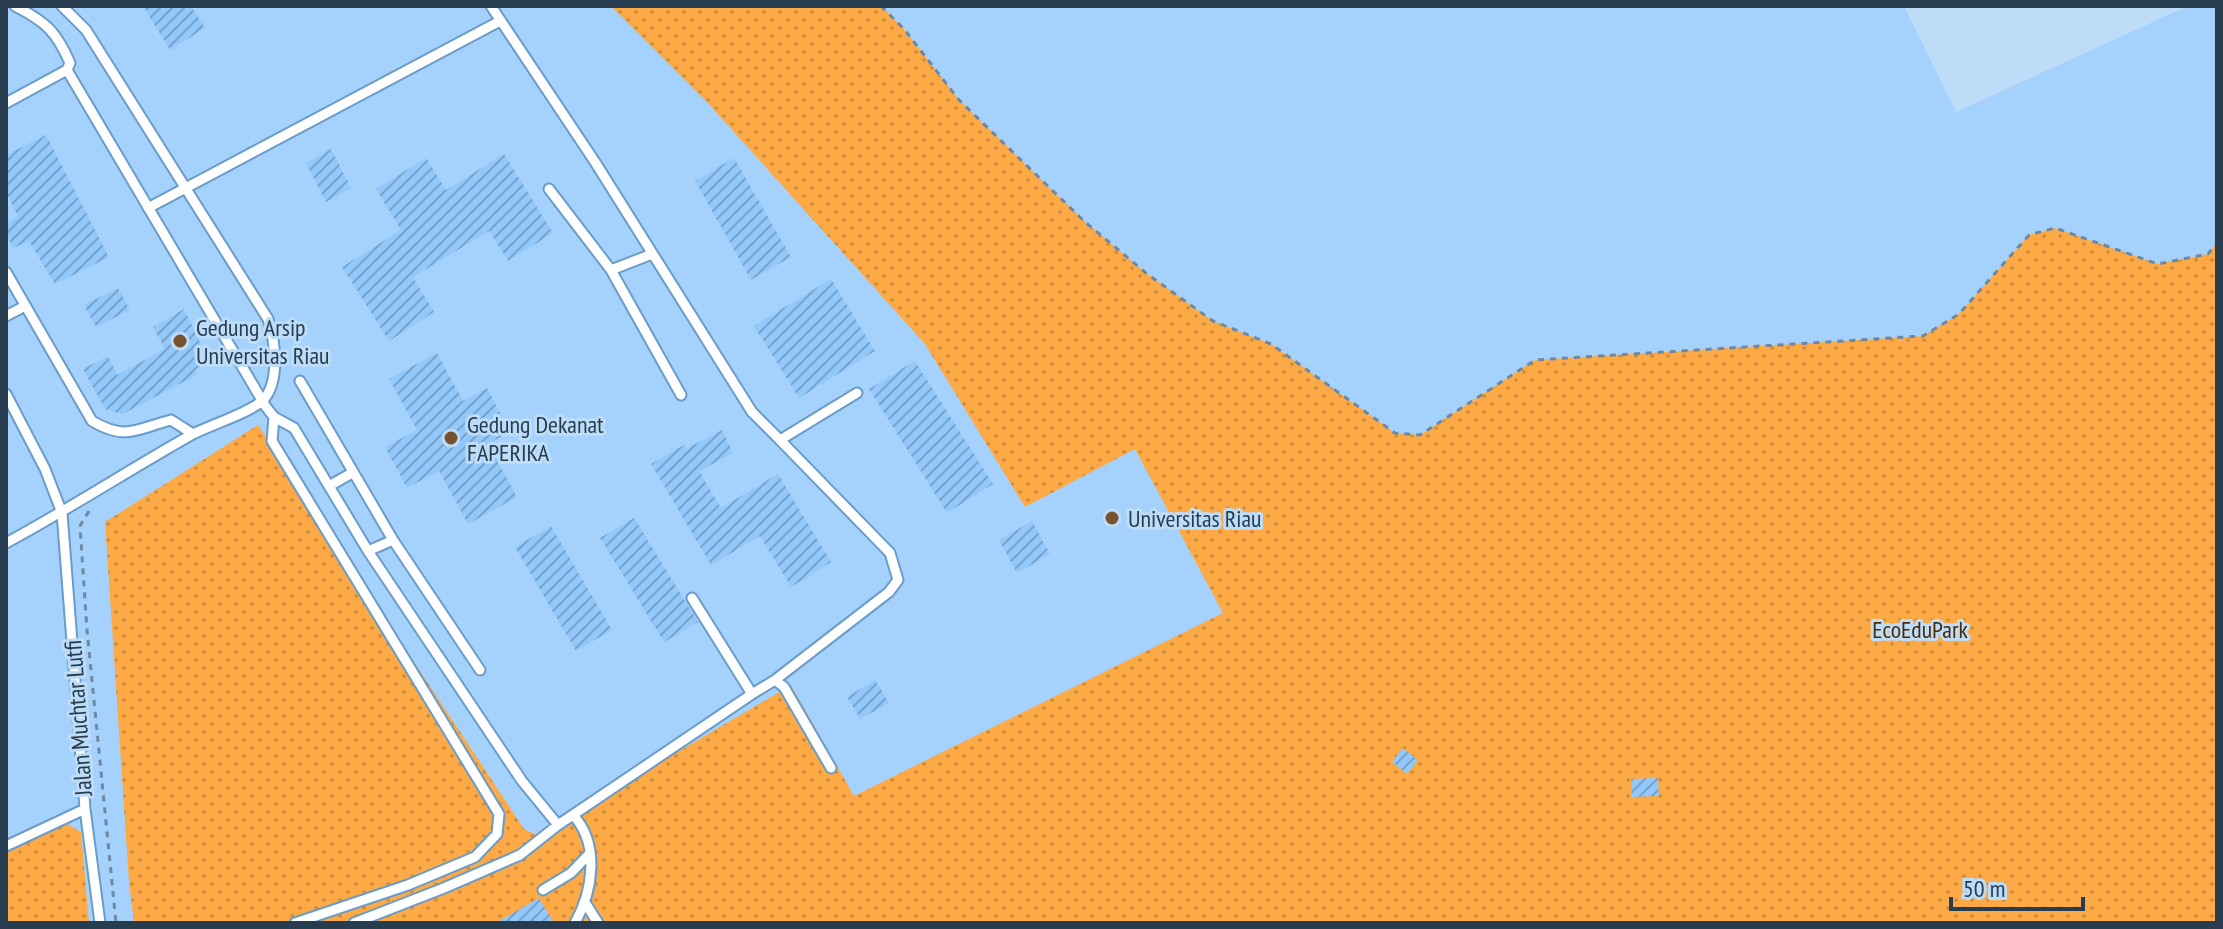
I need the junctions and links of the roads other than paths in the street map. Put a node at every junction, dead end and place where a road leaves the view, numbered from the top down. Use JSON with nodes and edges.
{"nodes":[{"id":1,"x":15,"y":6,"type":"edge"},
{"id":2,"x":32,"y":6,"type":"edge"},
{"id":3,"x":62,"y":6,"type":"edge"},
{"id":4,"x":491,"y":6,"type":"edge"},
{"id":5,"x":38,"y":17,"type":"junction"},
{"id":6,"x":500,"y":21,"type":"junction"},
{"id":7,"x":67,"y":70,"type":"junction"},
{"id":8,"x":6,"y":103,"type":"edge"},
{"id":9,"x":185,"y":188,"type":"junction"},
{"id":10,"x":549,"y":189,"type":"dead end"},
{"id":11,"x":148,"y":208,"type":"junction"},
{"id":12,"x":652,"y":254,"type":"junction"},
{"id":13,"x":611,"y":270,"type":"junction"},
{"id":14,"x":6,"y":272,"type":"edge"},
{"id":15,"x":25,"y":306,"type":"junction"},
{"id":16,"x":6,"y":316,"type":"edge"},
{"id":17,"x":300,"y":381,"type":"dead end"},
{"id":18,"x":857,"y":393,"type":"dead end"},
{"id":19,"x":6,"y":394,"type":"edge"},
{"id":20,"x":681,"y":395,"type":"dead end"},
{"id":21,"x":263,"y":400,"type":"junction"},
{"id":22,"x":16,"y":415,"type":"junction"},
{"id":23,"x":274,"y":417,"type":"junction"},
{"id":24,"x":6,"y":420,"type":"edge"},
{"id":25,"x":193,"y":434,"type":"junction"},
{"id":26,"x":780,"y":440,"type":"junction"},
{"id":27,"x":352,"y":473,"type":"junction"},
{"id":28,"x":329,"y":486,"type":"junction"},
{"id":29,"x":62,"y":513,"type":"junction"},
{"id":30,"x":393,"y":540,"type":"junction"},
{"id":31,"x":6,"y":543,"type":"edge"},
{"id":32,"x":368,"y":551,"type":"junction"},
{"id":33,"x":692,"y":598,"type":"dead end"},
{"id":34,"x":480,"y":670,"type":"dead end"},
{"id":35,"x":775,"y":680,"type":"junction"},
{"id":36,"x":752,"y":694,"type":"junction"},
{"id":37,"x":831,"y":768,"type":"dead end"},
{"id":38,"x":85,"y":809,"type":"junction"},
{"id":39,"x":573,"y":815,"type":"junction"},
{"id":40,"x":558,"y":825,"type":"junction"},
{"id":41,"x":6,"y":846,"type":"edge"},
{"id":42,"x":589,"y":854,"type":"junction"},
{"id":43,"x":543,"y":890,"type":"dead end"},
{"id":44,"x":586,"y":904,"type":"junction"},
{"id":45,"x":100,"y":923,"type":"edge"},
{"id":46,"x":295,"y":923,"type":"edge"},
{"id":47,"x":354,"y":923,"type":"edge"},
{"id":48,"x":575,"y":923,"type":"edge"},
{"id":49,"x":598,"y":923,"type":"edge"}],
"edges":[{"from":1,"to":5,"type":"lane"},
{"from":2,"to":5,"type":"lane"},
{"from":3,"to":9,"type":"lane"},
{"from":4,"to":6,"type":"lane"},
{"from":5,"to":7,"type":"lane"},
{"from":6,"to":9,"type":"lane"},
{"from":6,"to":12,"type":"lane"},
{"from":7,"to":8,"type":"lane"},
{"from":7,"to":11,"type":"lane"},
{"from":9,"to":11,"type":"lane"},
{"from":9,"to":21,"type":"lane"},
{"from":10,"to":13,"type":"lane"},
{"from":11,"to":21,"type":"lane"},
{"from":12,"to":13,"type":"lane"},
{"from":12,"to":26,"type":"lane"},
{"from":13,"to":20,"type":"lane"},
{"from":14,"to":15,"type":"lane"},
{"from":15,"to":16,"type":"lane"},
{"from":15,"to":25,"type":"lane"},
{"from":17,"to":27,"type":"lane"},
{"from":18,"to":26,"type":"lane"},
{"from":19,"to":22,"type":"lane","name":"Jalan Muchtar Lutfi"},
{"from":21,"to":23,"type":"lane"},
{"from":21,"to":25,"type":"lane"},
{"from":22,"to":24,"type":"lane"},
{"from":22,"to":29,"type":"lane","name":"Jalan Muchtar Lutfi"},
{"from":23,"to":28,"type":"lane"},
{"from":23,"to":46,"type":"lane"},
{"from":25,"to":29,"type":"lane"},
{"from":26,"to":35,"type":"lane"},
{"from":27,"to":28,"type":"lane"},
{"from":27,"to":30,"type":"lane"},
{"from":28,"to":32,"type":"lane"},
{"from":29,"to":31,"type":"lane"},
{"from":29,"to":38,"type":"lane","name":"Jalan Muchtar Lutfi"},
{"from":30,"to":32,"type":"lane"},
{"from":30,"to":34,"type":"lane"},
{"from":32,"to":40,"type":"lane"},
{"from":33,"to":36,"type":"lane"},
{"from":35,"to":36,"type":"lane"},
{"from":35,"to":37,"type":"lane"},
{"from":36,"to":39,"type":"lane"},
{"from":38,"to":41,"type":"lane"},
{"from":38,"to":45,"type":"lane","name":"Jalan Muchtar Lutfi"},
{"from":39,"to":40,"type":"lane"},
{"from":39,"to":42,"type":"lane"},
{"from":40,"to":47,"type":"lane"},
{"from":42,"to":43,"type":"lane"},
{"from":42,"to":44,"type":"lane"},
{"from":44,"to":48,"type":"lane"},
{"from":44,"to":49,"type":"lane"}]}
